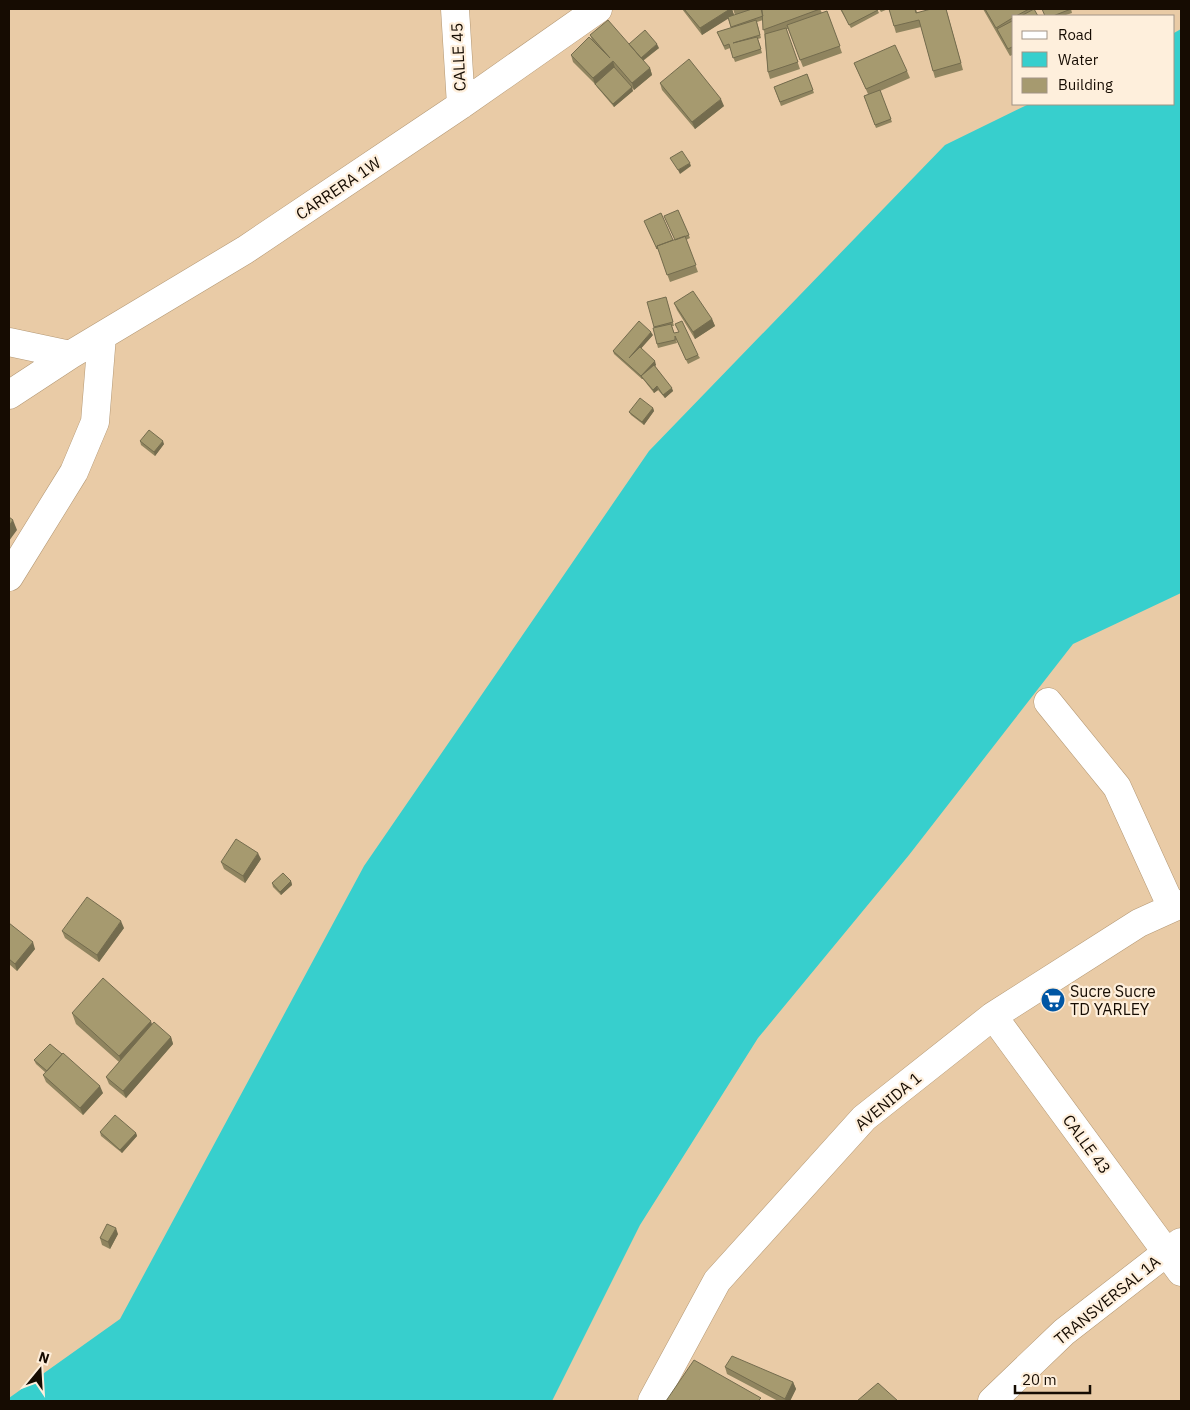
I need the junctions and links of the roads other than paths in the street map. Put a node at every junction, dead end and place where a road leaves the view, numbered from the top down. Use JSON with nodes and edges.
{"nodes":[{"id":1,"x":455,"y":9,"type":"edge"},
{"id":2,"x":598,"y":9,"type":"edge"},
{"id":3,"x":461,"y":105,"type":"junction"},
{"id":4,"x":102,"y":336,"type":"junction"},
{"id":5,"x":9,"y":342,"type":"edge"},
{"id":6,"x":70,"y":355,"type":"junction"},
{"id":7,"x":9,"y":395,"type":"edge"},
{"id":8,"x":9,"y":577,"type":"edge"},
{"id":9,"x":1048,"y":702,"type":"dead end"},
{"id":10,"x":1177,"y":906,"type":"edge"},
{"id":11,"x":993,"y":1016,"type":"junction"},
{"id":12,"x":1176,"y":1255,"type":"edge"},
{"id":13,"x":652,"y":1401,"type":"edge"},
{"id":14,"x":992,"y":1401,"type":"edge"}],
"edges":[{"from":1,"to":3,"type":"street","name":"CALLE 45"},
{"from":2,"to":3,"type":"street","name":"CARRERA 1W"},
{"from":3,"to":4,"type":"street","name":"CARRERA 1W"},
{"from":4,"to":6,"type":"street","name":"CARRERA 1W"},
{"from":4,"to":8,"type":"street"},
{"from":5,"to":6,"type":"street"},
{"from":6,"to":7,"type":"street","name":"CARRERA 1W"},
{"from":9,"to":10,"type":"street"},
{"from":10,"to":11,"type":"street","name":"AVENIDA 1"},
{"from":11,"to":12,"type":"street","name":"CALLE 43"},
{"from":11,"to":13,"type":"street","name":"AVENIDA 1"},
{"from":12,"to":14,"type":"street","name":"TRANSVERSAL 1A"}]}
